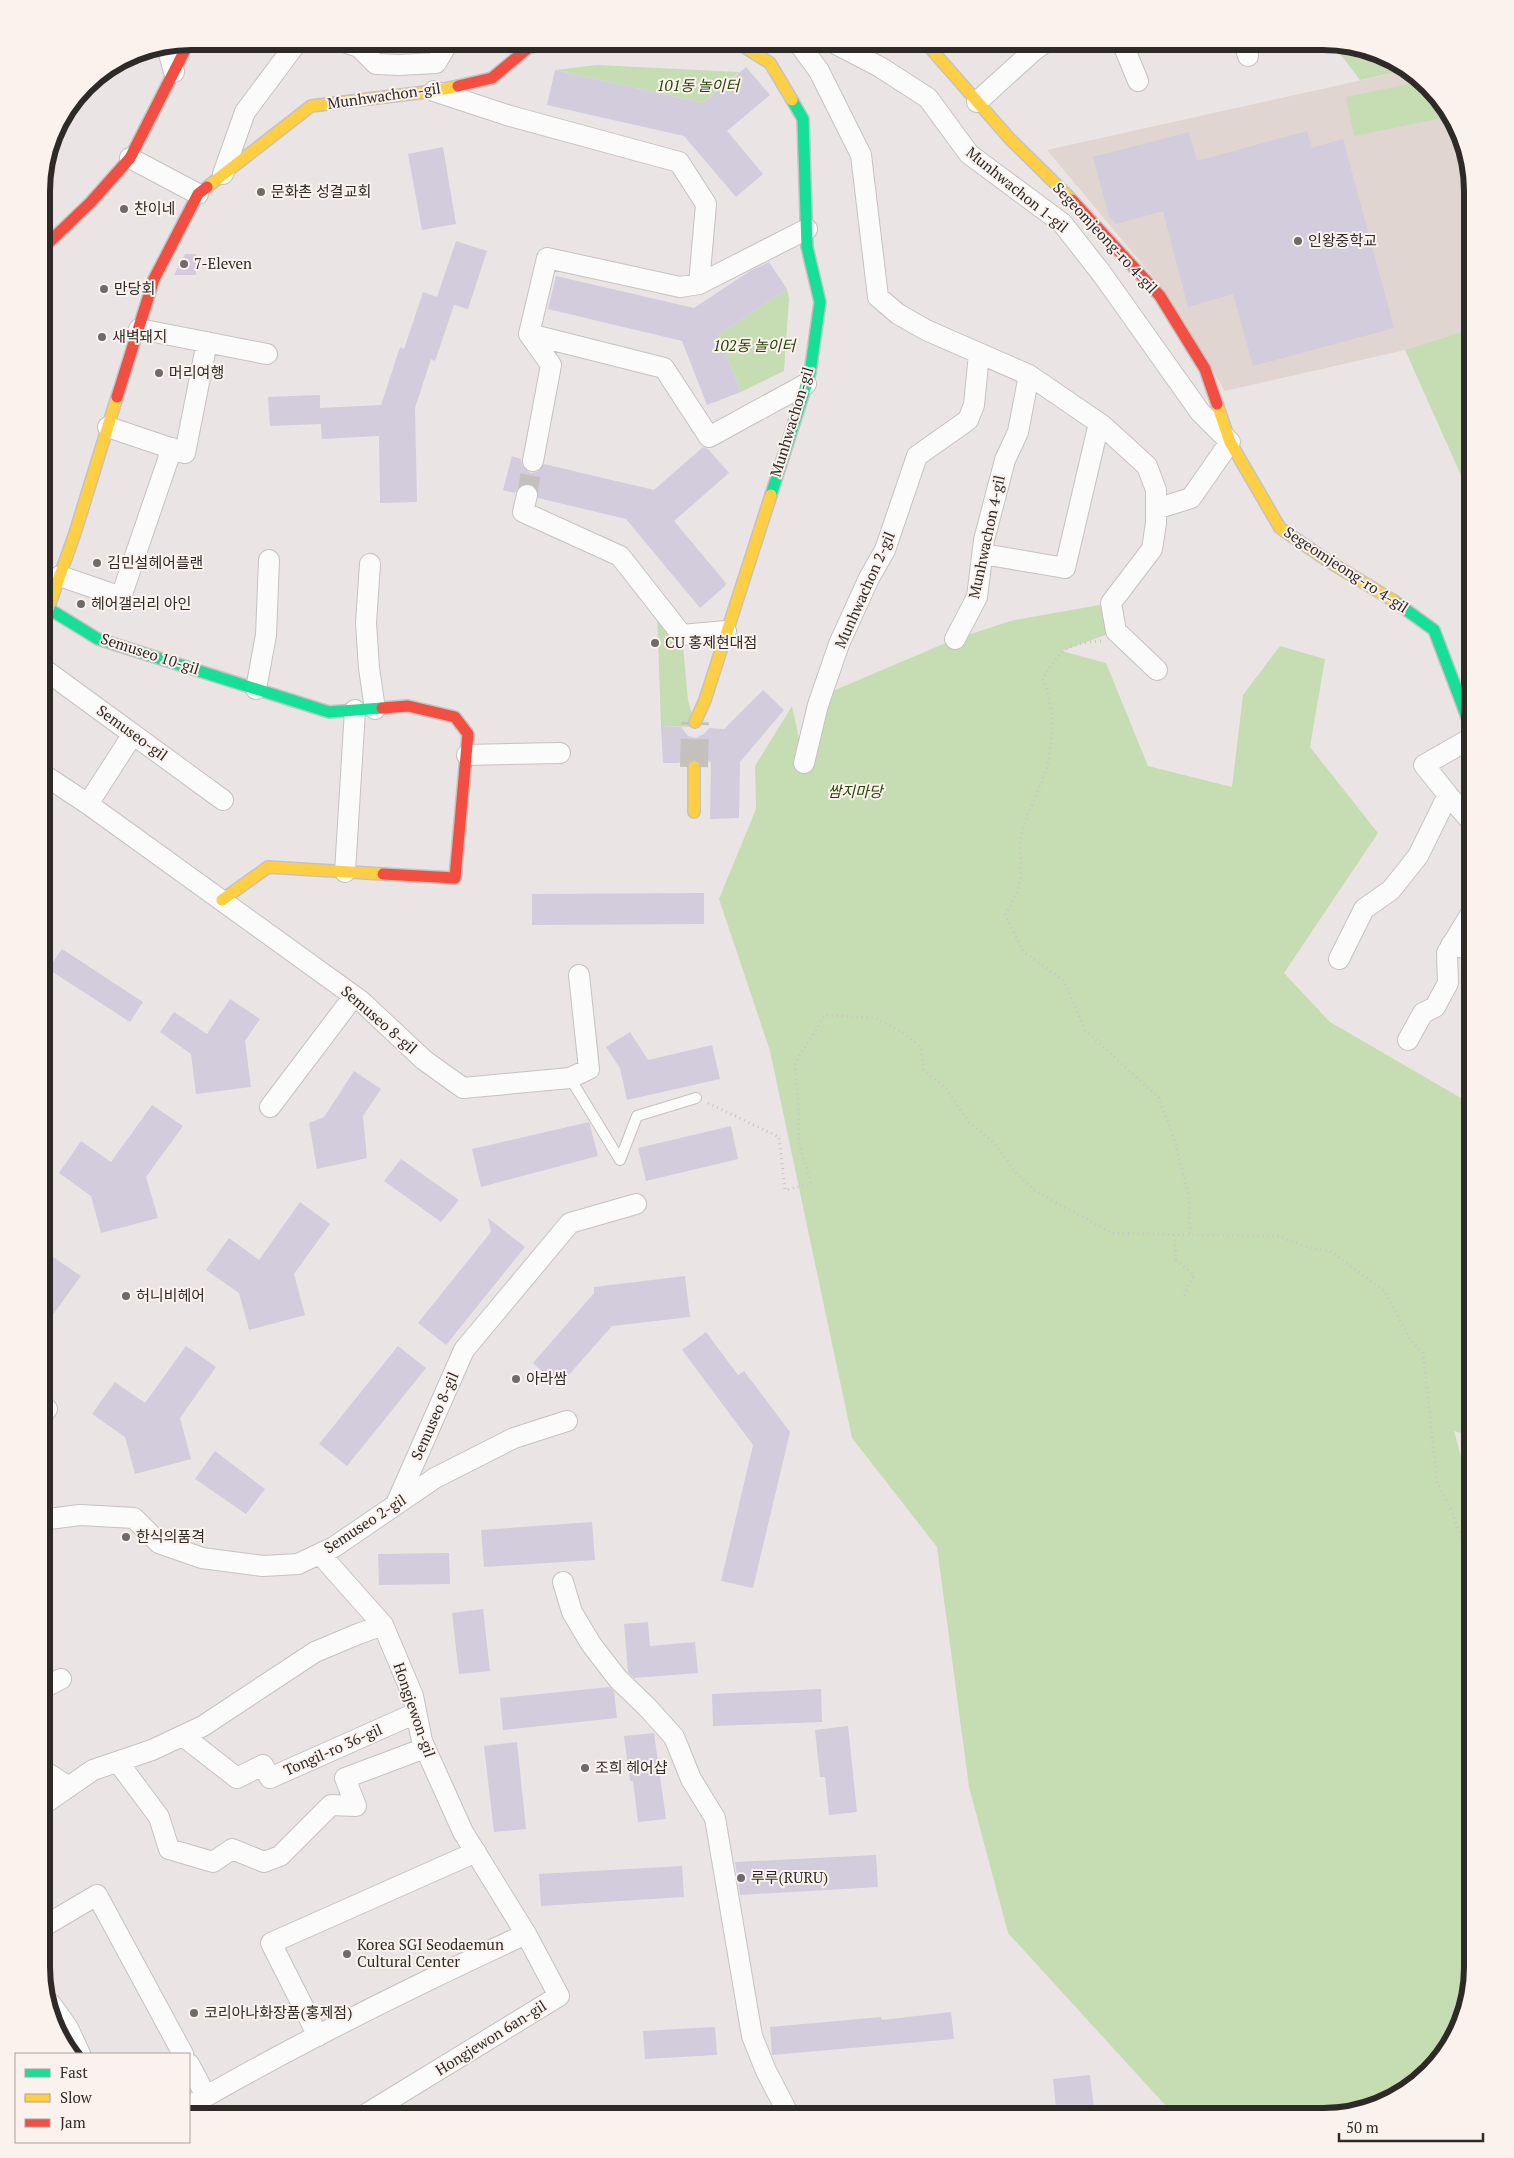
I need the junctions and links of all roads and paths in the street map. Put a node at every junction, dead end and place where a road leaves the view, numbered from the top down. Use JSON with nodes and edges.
{"nodes":[{"id":1,"x":185,"y":50,"type":"edge"},
{"id":2,"x":291,"y":50,"type":"edge"},
{"id":3,"x":362,"y":50,"type":"edge"},
{"id":4,"x":444,"y":50,"type":"edge"},
{"id":5,"x":526,"y":50,"type":"edge"},
{"id":6,"x":749,"y":50,"type":"edge"},
{"id":7,"x":804,"y":50,"type":"edge"},
{"id":8,"x":847,"y":50,"type":"edge"},
{"id":9,"x":931,"y":50,"type":"edge"},
{"id":10,"x":1029,"y":50,"type":"edge"},
{"id":11,"x":1125,"y":50,"type":"edge"},
{"id":12,"x":169,"y":52,"type":"edge"},
{"id":13,"x":174,"y":72,"type":"junction"},
{"id":14,"x":1138,"y":81,"type":"dead end"},
{"id":15,"x":434,"y":91,"type":"junction"},
{"id":16,"x":977,"y":102,"type":"junction"},
{"id":17,"x":130,"y":158,"type":"junction"},
{"id":18,"x":223,"y":174,"type":"junction"},
{"id":19,"x":198,"y":194,"type":"junction"},
{"id":20,"x":807,"y":229,"type":"junction"},
{"id":21,"x":50,"y":241,"type":"edge"},
{"id":22,"x":699,"y":284,"type":"junction"},
{"id":23,"x":139,"y":329,"type":"junction"},
{"id":24,"x":529,"y":334,"type":"junction"},
{"id":25,"x":207,"y":342,"type":"junction"},
{"id":26,"x":267,"y":354,"type":"dead end"},
{"id":27,"x":978,"y":354,"type":"junction"},
{"id":28,"x":1029,"y":375,"type":"junction"},
{"id":29,"x":806,"y":384,"type":"junction"},
{"id":30,"x":1099,"y":423,"type":"junction"},
{"id":31,"x":108,"y":428,"type":"junction"},
{"id":32,"x":1230,"y":442,"type":"junction"},
{"id":33,"x":172,"y":448,"type":"junction"},
{"id":34,"x":533,"y":461,"type":"tunnel mouth"},
{"id":35,"x":526,"y":495,"type":"tunnel mouth"},
{"id":36,"x":1156,"y":509,"type":"junction"},
{"id":37,"x":983,"y":554,"type":"junction"},
{"id":38,"x":270,"y":560,"type":"dead end"},
{"id":39,"x":370,"y":564,"type":"dead end"},
{"id":40,"x":60,"y":576,"type":"junction"},
{"id":41,"x":50,"y":596,"type":"edge"},
{"id":42,"x":50,"y":609,"type":"edge"},
{"id":43,"x":726,"y":631,"type":"junction"},
{"id":44,"x":955,"y":639,"type":"dead end"},
{"id":45,"x":1124,"y":639,"type":"junction"},
{"id":46,"x":1157,"y":670,"type":"dead end"},
{"id":47,"x":50,"y":673,"type":"edge"},
{"id":48,"x":256,"y":689,"type":"junction"},
{"id":49,"x":375,"y":709,"type":"junction"},
{"id":50,"x":1464,"y":709,"type":"edge"},
{"id":51,"x":355,"y":710,"type":"junction"},
{"id":52,"x":695,"y":722,"type":"tunnel mouth"},
{"id":53,"x":133,"y":734,"type":"junction"},
{"id":54,"x":1464,"y":742,"type":"edge"},
{"id":55,"x":560,"y":753,"type":"dead end"},
{"id":56,"x":467,"y":755,"type":"junction"},
{"id":57,"x":804,"y":763,"type":"dead end"},
{"id":58,"x":694,"y":767,"type":"tunnel mouth"},
{"id":59,"x":50,"y":778,"type":"edge"},
{"id":60,"x":1448,"y":794,"type":"junction"},
{"id":61,"x":223,"y":800,"type":"dead end"},
{"id":62,"x":88,"y":804,"type":"junction"},
{"id":63,"x":694,"y":812,"type":"dead end"},
{"id":64,"x":1464,"y":813,"type":"edge"},
{"id":65,"x":345,"y":872,"type":"junction"},
{"id":66,"x":222,"y":900,"type":"junction"},
{"id":67,"x":1464,"y":924,"type":"edge"},
{"id":68,"x":1451,"y":945,"type":"junction"},
{"id":69,"x":1464,"y":948,"type":"edge"},
{"id":70,"x":1339,"y":959,"type":"dead end"},
{"id":71,"x":579,"y":975,"type":"dead end"},
{"id":72,"x":354,"y":996,"type":"junction"},
{"id":73,"x":1408,"y":1040,"type":"dead end"},
{"id":74,"x":570,"y":1078,"type":"junction"},
{"id":75,"x":696,"y":1098,"type":"joint"},
{"id":76,"x":270,"y":1107,"type":"dead end"},
{"id":77,"x":636,"y":1204,"type":"dead end"},
{"id":78,"x":1174,"y":1235,"type":"junction"},
{"id":79,"x":1190,"y":1235,"type":"junction"},
{"id":80,"x":1183,"y":1298,"type":"dead end"},
{"id":81,"x":567,"y":1421,"type":"dead end"},
{"id":82,"x":396,"y":1504,"type":"junction"},
{"id":83,"x":50,"y":1519,"type":"edge"},
{"id":84,"x":1464,"y":1544,"type":"edge"},
{"id":85,"x":320,"y":1554,"type":"junction"},
{"id":86,"x":563,"y":1582,"type":"dead end"},
{"id":87,"x":383,"y":1625,"type":"junction"},
{"id":88,"x":61,"y":1679,"type":"dead end"},
{"id":89,"x":50,"y":1684,"type":"edge"},
{"id":90,"x":416,"y":1713,"type":"junction"},
{"id":91,"x":183,"y":1736,"type":"junction"},
{"id":92,"x":425,"y":1748,"type":"junction"},
{"id":93,"x":118,"y":1762,"type":"junction"},
{"id":94,"x":50,"y":1775,"type":"edge"},
{"id":95,"x":69,"y":1787,"type":"junction"},
{"id":96,"x":50,"y":1800,"type":"edge"},
{"id":97,"x":476,"y":1852,"type":"junction"},
{"id":98,"x":50,"y":1923,"type":"edge"},
{"id":99,"x":526,"y":1934,"type":"junction"},
{"id":100,"x":59,"y":2016,"type":"edge"},
{"id":101,"x":318,"y":2036,"type":"junction"},
{"id":102,"x":80,"y":2053,"type":"edge"},
{"id":103,"x":182,"y":2053,"type":"edge"},
{"id":104,"x":190,"y":2066,"type":"edge"},
{"id":105,"x":206,"y":2096,"type":"junction"},
{"id":106,"x":190,"y":2105,"type":"edge"},
{"id":107,"x":376,"y":2108,"type":"edge"},
{"id":108,"x":785,"y":2108,"type":"edge"}],
"edges":[{"from":1,"to":13,"type":"street"},
{"from":2,"to":18,"type":"street"},
{"from":3,"to":4,"type":"street","name":"Munhwachon-gil"},
{"from":5,"to":15,"type":"street","name":"Munhwachon-gil"},
{"from":6,"to":20,"type":"street","name":"Munhwachon-gil"},
{"from":7,"to":27,"type":"street"},
{"from":8,"to":32,"type":"street","name":"Munhwachon 1-gil"},
{"from":9,"to":16,"type":"street","name":"Segeomjeong-ro 4-gil"},
{"from":10,"to":16,"type":"street"},
{"from":11,"to":14,"type":"street"},
{"from":12,"to":13,"type":"street"},
{"from":13,"to":17,"type":"street"},
{"from":15,"to":18,"type":"street","name":"Munhwachon-gil"},
{"from":15,"to":22,"type":"street"},
{"from":16,"to":32,"type":"street","name":"Segeomjeong-ro 4-gil"},
{"from":17,"to":19,"type":"street"},
{"from":17,"to":21,"type":"street"},
{"from":18,"to":19,"type":"street","name":"Munhwachon-gil"},
{"from":19,"to":23,"type":"street"},
{"from":20,"to":22,"type":"street"},
{"from":20,"to":29,"type":"street","name":"Munhwachon-gil"},
{"from":22,"to":24,"type":"street"},
{"from":23,"to":25,"type":"street"},
{"from":23,"to":31,"type":"street"},
{"from":24,"to":29,"type":"street"},
{"from":24,"to":34,"type":"street"},
{"from":25,"to":26,"type":"street"},
{"from":25,"to":33,"type":"street"},
{"from":27,"to":28,"type":"street"},
{"from":27,"to":57,"type":"street","name":"Munhwachon 2-gil"},
{"from":28,"to":30,"type":"street"},
{"from":28,"to":37,"type":"street","name":"Munhwachon 4-gil"},
{"from":29,"to":43,"type":"street","name":"Munhwachon-gil"},
{"from":30,"to":36,"type":"street"},
{"from":30,"to":37,"type":"street"},
{"from":31,"to":33,"type":"street"},
{"from":31,"to":40,"type":"street"},
{"from":32,"to":36,"type":"street"},
{"from":32,"to":50,"type":"street","name":"Segeomjeong-ro 4-gil"},
{"from":33,"to":40,"type":"street"},
{"from":35,"to":43,"type":"street"},
{"from":36,"to":45,"type":"street"},
{"from":37,"to":44,"type":"street","name":"Munhwachon 4-gil"},
{"from":38,"to":48,"type":"street"},
{"from":39,"to":49,"type":"street"},
{"from":40,"to":41,"type":"street"},
{"from":42,"to":48,"type":"street","name":"Semuseo 10-gil"},
{"from":43,"to":52,"type":"street","name":"Munhwachon-gil"},
{"from":45,"to":46,"type":"street"},
{"from":45,"to":79,"type":"path"},
{"from":47,"to":53,"type":"street","name":"Semuseo-gil"},
{"from":48,"to":51,"type":"street","name":"Semuseo 10-gil"},
{"from":49,"to":51,"type":"street","name":"Semuseo 10-gil"},
{"from":49,"to":56,"type":"street","name":"Semuseo 10-gil"},
{"from":51,"to":65,"type":"street"},
{"from":53,"to":61,"type":"street","name":"Semuseo-gil"},
{"from":53,"to":62,"type":"street"},
{"from":54,"to":60,"type":"street"},
{"from":55,"to":56,"type":"street"},
{"from":56,"to":65,"type":"street","name":"Semuseo 10-gil"},
{"from":58,"to":63,"type":"street"},
{"from":59,"to":62,"type":"street","name":"Semuseo 8-gil"},
{"from":60,"to":64,"type":"street"},
{"from":60,"to":70,"type":"street"},
{"from":62,"to":66,"type":"street","name":"Semuseo 8-gil"},
{"from":65,"to":66,"type":"street","name":"Semuseo 10-gil"},
{"from":66,"to":72,"type":"street","name":"Semuseo 8-gil"},
{"from":67,"to":68,"type":"street"},
{"from":68,"to":69,"type":"street"},
{"from":68,"to":73,"type":"street"},
{"from":71,"to":74,"type":"street","name":"Semuseo 8-gil"},
{"from":72,"to":74,"type":"street","name":"Semuseo 8-gil"},
{"from":72,"to":76,"type":"street"},
{"from":74,"to":75,"type":"lane"},
{"from":75,"to":78,"type":"path"},
{"from":77,"to":82,"type":"street","name":"Semuseo 8-gil"},
{"from":78,"to":79,"type":"path"},
{"from":78,"to":80,"type":"path"},
{"from":79,"to":84,"type":"path"},
{"from":81,"to":82,"type":"street","name":"Semuseo 2-gil"},
{"from":82,"to":85,"type":"street","name":"Semuseo 2-gil"},
{"from":83,"to":85,"type":"street","name":"Semuseo 2-gil"},
{"from":85,"to":87,"type":"street","name":"Hongjewon-gil"},
{"from":86,"to":108,"type":"street"},
{"from":87,"to":90,"type":"street","name":"Hongjewon-gil"},
{"from":87,"to":91,"type":"street"},
{"from":88,"to":89,"type":"street"},
{"from":90,"to":91,"type":"street","name":"Tongil-ro 36-gil"},
{"from":90,"to":92,"type":"street","name":"Hongjewon-gil"},
{"from":91,"to":93,"type":"street"},
{"from":92,"to":93,"type":"street"},
{"from":92,"to":97,"type":"street","name":"Hongjewon-gil"},
{"from":93,"to":95,"type":"street"},
{"from":94,"to":95,"type":"street"},
{"from":95,"to":96,"type":"street"},
{"from":97,"to":99,"type":"street","name":"Hongjewon-gil"},
{"from":97,"to":101,"type":"street"},
{"from":98,"to":103,"type":"street"},
{"from":99,"to":101,"type":"street"},
{"from":99,"to":107,"type":"street","name":"Hongjewon 6an-gil"},
{"from":100,"to":102,"type":"street"},
{"from":101,"to":105,"type":"street"},
{"from":104,"to":105,"type":"street"},
{"from":105,"to":106,"type":"street"}]}
